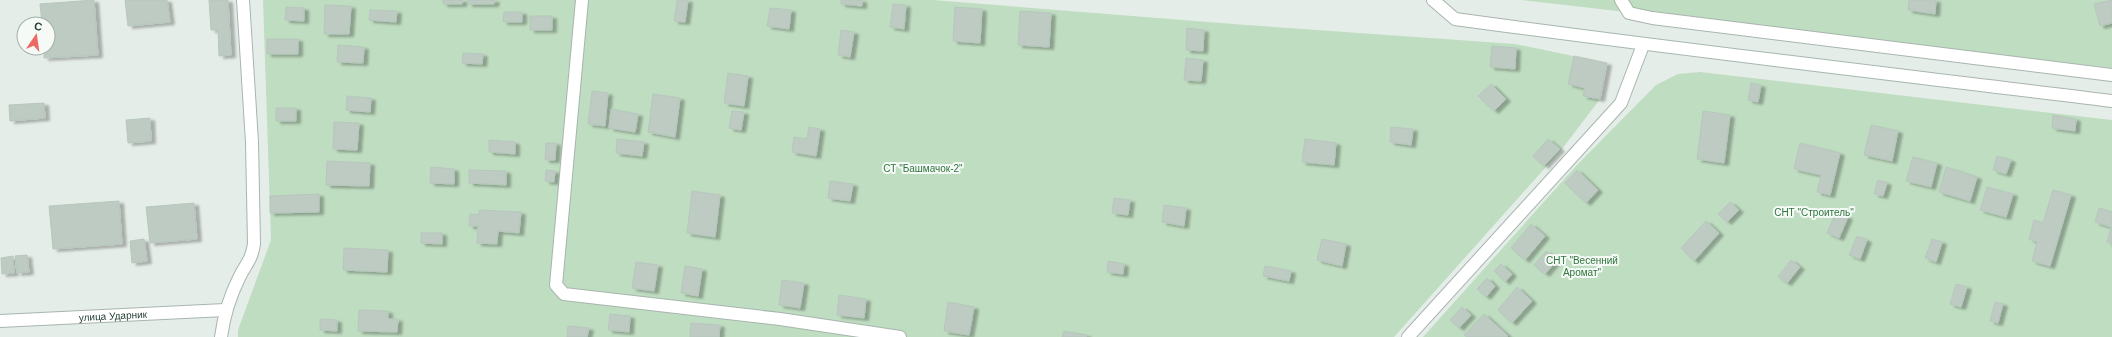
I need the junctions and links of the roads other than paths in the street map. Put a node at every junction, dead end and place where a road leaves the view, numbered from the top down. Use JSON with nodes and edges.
{"nodes":[{"id":1,"x":243,"y":0,"type":"edge"},
{"id":2,"x":582,"y":0,"type":"edge"},
{"id":3,"x":1433,"y":0,"type":"edge"},
{"id":4,"x":1621,"y":0,"type":"edge"},
{"id":5,"x":1643,"y":45,"type":"junction"},
{"id":6,"x":2112,"y":75,"type":"edge"},
{"id":7,"x":2112,"y":101,"type":"edge"},
{"id":8,"x":225,"y":310,"type":"junction"},
{"id":9,"x":0,"y":321,"type":"edge"},
{"id":10,"x":221,"y":337,"type":"edge"},
{"id":11,"x":900,"y":337,"type":"edge"},
{"id":12,"x":1408,"y":337,"type":"edge"}],
"edges":[{"from":1,"to":8,"type":"street"},
{"from":2,"to":11,"type":"street"},
{"from":3,"to":5,"type":"street"},
{"from":4,"to":6,"type":"street"},
{"from":5,"to":7,"type":"street"},
{"from":5,"to":12,"type":"street"},
{"from":8,"to":9,"type":"street","name":"улица Ударник"},
{"from":8,"to":10,"type":"street"}]}
